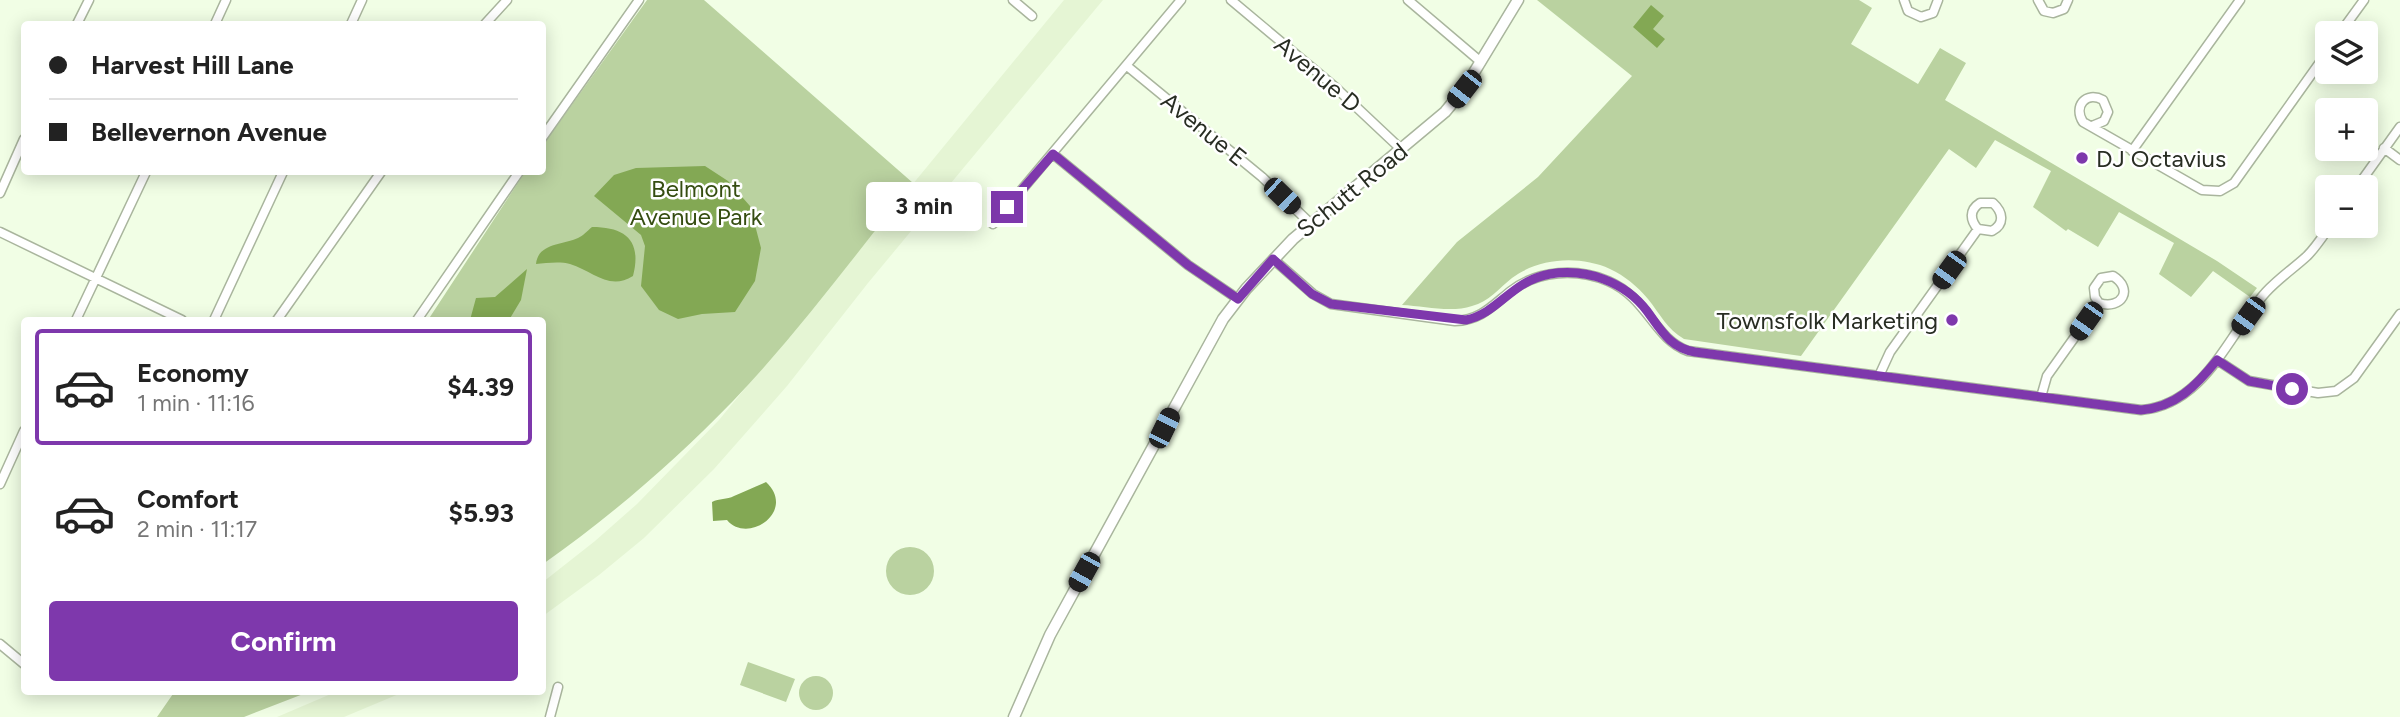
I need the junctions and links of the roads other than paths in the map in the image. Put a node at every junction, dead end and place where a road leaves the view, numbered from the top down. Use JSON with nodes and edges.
{"nodes":[{"id":1,"x":89,"y":0,"type":"edge"},
{"id":2,"x":226,"y":0,"type":"edge"},
{"id":3,"x":362,"y":0,"type":"edge"},
{"id":4,"x":507,"y":0,"type":"edge"},
{"id":5,"x":639,"y":0,"type":"edge"},
{"id":6,"x":1013,"y":0,"type":"edge"},
{"id":7,"x":1181,"y":0,"type":"edge"},
{"id":8,"x":1231,"y":0,"type":"edge"},
{"id":9,"x":1408,"y":0,"type":"edge"},
{"id":10,"x":1518,"y":0,"type":"edge"},
{"id":11,"x":1904,"y":0,"type":"edge"},
{"id":12,"x":1938,"y":0,"type":"edge"},
{"id":13,"x":2038,"y":0,"type":"edge"},
{"id":14,"x":2068,"y":0,"type":"edge"},
{"id":15,"x":2240,"y":0,"type":"edge"},
{"id":16,"x":2364,"y":0,"type":"edge"},
{"id":17,"x":1032,"y":16,"type":"dead end"},
{"id":18,"x":78,"y":21,"type":"edge"},
{"id":19,"x":216,"y":21,"type":"edge"},
{"id":20,"x":352,"y":21,"type":"edge"},
{"id":21,"x":488,"y":21,"type":"edge"},
{"id":22,"x":2349,"y":21,"type":"edge"},
{"id":23,"x":1481,"y":62,"type":"junction"},
{"id":24,"x":1128,"y":66,"type":"junction"},
{"id":25,"x":2315,"y":69,"type":"edge"},
{"id":26,"x":2092,"y":126,"type":"dead end"},
{"id":27,"x":2400,"y":127,"type":"edge"},
{"id":28,"x":546,"y":132,"type":"edge"},
{"id":29,"x":21,"y":146,"type":"edge"},
{"id":30,"x":2384,"y":148,"type":"junction"},
{"id":31,"x":1402,"y":150,"type":"junction"},
{"id":32,"x":2132,"y":151,"type":"junction"},
{"id":33,"x":1053,"y":154,"type":"junction"},
{"id":34,"x":2400,"y":160,"type":"edge"},
{"id":35,"x":145,"y":175,"type":"edge"},
{"id":36,"x":282,"y":175,"type":"edge"},
{"id":37,"x":379,"y":175,"type":"edge"},
{"id":38,"x":517,"y":175,"type":"edge"},
{"id":39,"x":2365,"y":175,"type":"edge"},
{"id":40,"x":0,"y":192,"type":"edge"},
{"id":41,"x":1310,"y":223,"type":"junction"},
{"id":42,"x":993,"y":224,"type":"dead end"},
{"id":43,"x":1978,"y":229,"type":"dead end"},
{"id":44,"x":0,"y":232,"type":"edge"},
{"id":45,"x":2321,"y":238,"type":"edge"},
{"id":46,"x":1273,"y":259,"type":"junction"},
{"id":47,"x":96,"y":278,"type":"junction"},
{"id":48,"x":1238,"y":299,"type":"junction"},
{"id":49,"x":2099,"y":303,"type":"dead end"},
{"id":50,"x":2400,"y":314,"type":"edge"},
{"id":51,"x":77,"y":317,"type":"edge"},
{"id":52,"x":176,"y":317,"type":"edge"},
{"id":53,"x":216,"y":317,"type":"edge"},
{"id":54,"x":279,"y":317,"type":"edge"},
{"id":55,"x":418,"y":317,"type":"edge"},
{"id":56,"x":2217,"y":360,"type":"junction"},
{"id":57,"x":1879,"y":376,"type":"junction"},
{"id":58,"x":2041,"y":397,"type":"junction"},
{"id":59,"x":21,"y":438,"type":"edge"},
{"id":60,"x":0,"y":484,"type":"edge"},
{"id":61,"x":0,"y":644,"type":"edge"},
{"id":62,"x":21,"y":662,"type":"edge"},
{"id":63,"x":558,"y":687,"type":"dead end"},
{"id":64,"x":550,"y":717,"type":"edge"},
{"id":65,"x":1014,"y":717,"type":"edge"}],
"edges":[{"from":1,"to":18,"type":"street"},
{"from":2,"to":19,"type":"street"},
{"from":3,"to":20,"type":"street"},
{"from":4,"to":21,"type":"street"},
{"from":5,"to":28,"type":"street"},
{"from":6,"to":17,"type":"street"},
{"from":7,"to":24,"type":"street"},
{"from":8,"to":31,"type":"street","name":"Avenue D"},
{"from":9,"to":23,"type":"street"},
{"from":10,"to":23,"type":"street","name":"Schutt Road"},
{"from":11,"to":12,"type":"street"},
{"from":13,"to":14,"type":"street"},
{"from":15,"to":32,"type":"street"},
{"from":16,"to":22,"type":"street"},
{"from":23,"to":31,"type":"street","name":"Schutt Road"},
{"from":24,"to":33,"type":"street"},
{"from":24,"to":41,"type":"street","name":"Avenue E"},
{"from":25,"to":32,"type":"street"},
{"from":26,"to":32,"type":"street"},
{"from":27,"to":30,"type":"street"},
{"from":29,"to":40,"type":"street"},
{"from":30,"to":34,"type":"street"},
{"from":30,"to":39,"type":"street"},
{"from":31,"to":41,"type":"street","name":"Schutt Road"},
{"from":33,"to":42,"type":"street"},
{"from":33,"to":48,"type":"street"},
{"from":35,"to":47,"type":"street"},
{"from":36,"to":53,"type":"street"},
{"from":37,"to":54,"type":"street"},
{"from":38,"to":55,"type":"street"},
{"from":41,"to":46,"type":"street","name":"Schutt Road"},
{"from":43,"to":57,"type":"street"},
{"from":44,"to":47,"type":"street"},
{"from":45,"to":56,"type":"street"},
{"from":46,"to":48,"type":"street","name":"Schutt Road"},
{"from":46,"to":57,"type":"street"},
{"from":47,"to":51,"type":"street"},
{"from":47,"to":52,"type":"street"},
{"from":48,"to":65,"type":"street","name":"Schutt Road"},
{"from":49,"to":58,"type":"street"},
{"from":50,"to":56,"type":"street"},
{"from":56,"to":58,"type":"street"},
{"from":57,"to":58,"type":"street"},
{"from":59,"to":60,"type":"street"},
{"from":61,"to":62,"type":"street"},
{"from":63,"to":64,"type":"street"}]}
